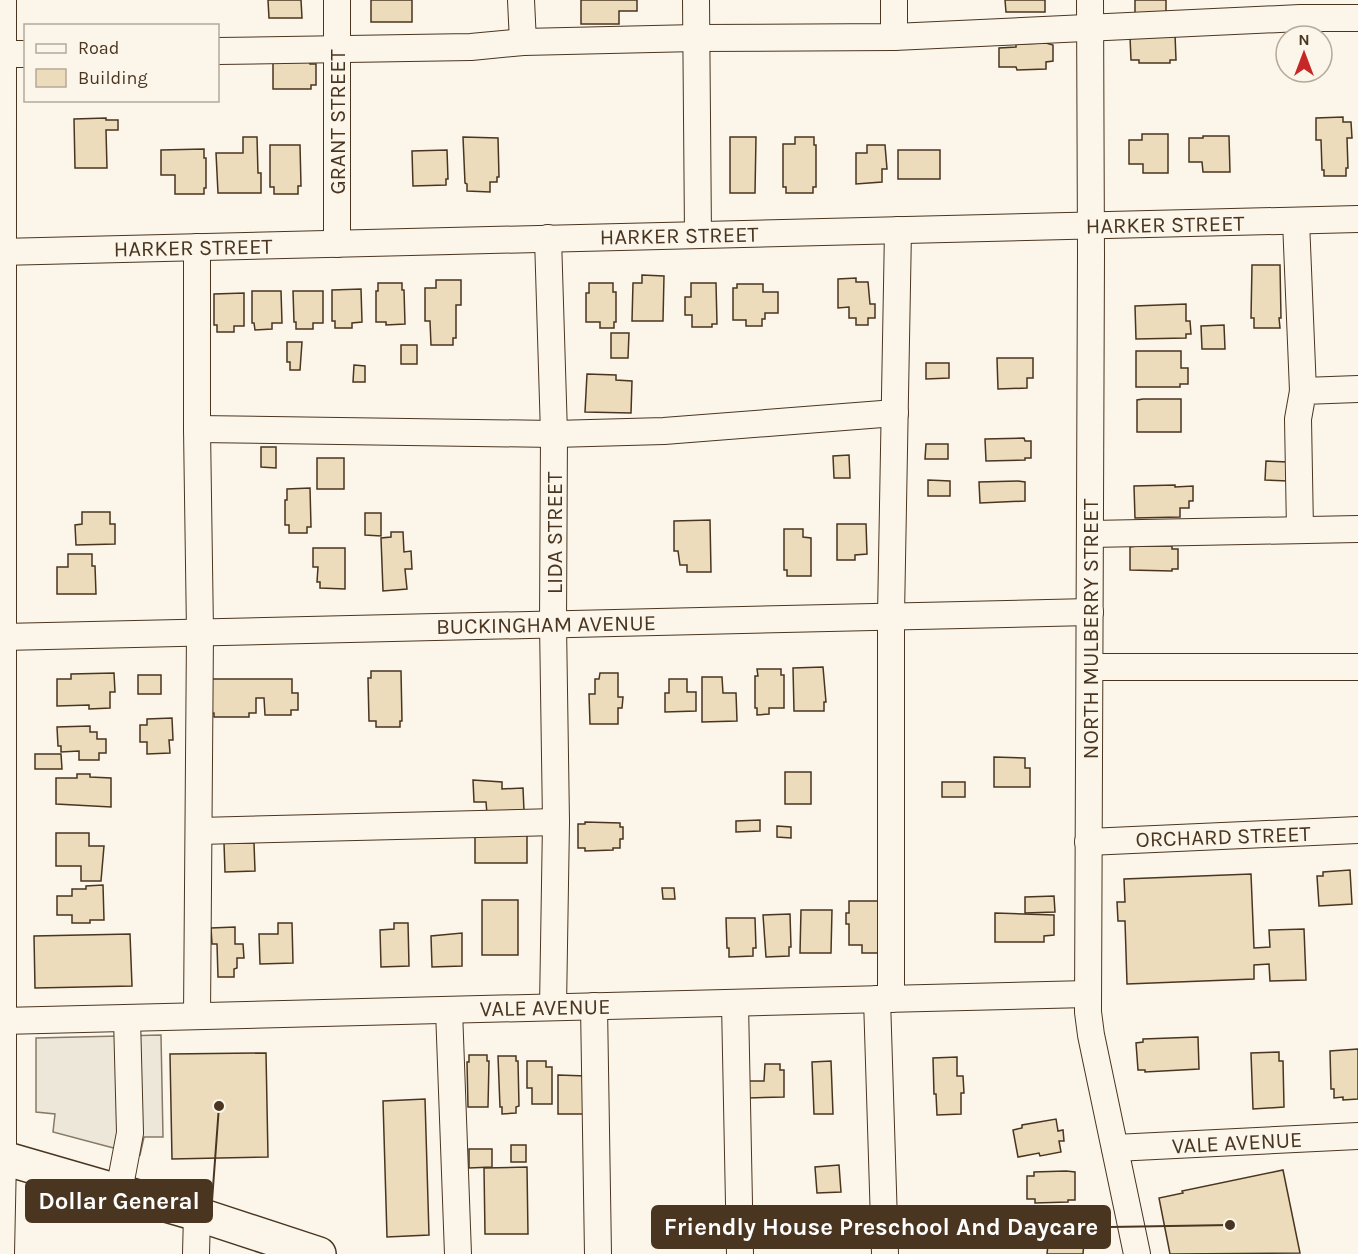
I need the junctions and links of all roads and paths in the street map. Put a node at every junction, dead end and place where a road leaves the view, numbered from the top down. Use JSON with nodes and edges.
{"nodes":[{"id":1,"x":337,"y":0,"type":"edge"},
{"id":2,"x":522,"y":0,"type":"edge"},
{"id":3,"x":696,"y":0,"type":"edge"},
{"id":4,"x":894,"y":0,"type":"edge"},
{"id":5,"x":1090,"y":0,"type":"edge"},
{"id":6,"x":2,"y":9,"type":"edge"},
{"id":7,"x":1300,"y":9,"type":"edge"},
{"id":8,"x":1358,"y":18,"type":"edge"},
{"id":9,"x":1090,"y":28,"type":"junction"},
{"id":10,"x":894,"y":37,"type":"junction"},
{"id":11,"x":696,"y":38,"type":"junction"},
{"id":12,"x":523,"y":42,"type":"junction"},
{"id":13,"x":337,"y":49,"type":"junction"},
{"id":14,"x":219,"y":51,"type":"edge"},
{"id":15,"x":14,"y":54,"type":"edge"},
{"id":16,"x":1358,"y":219,"type":"edge"},
{"id":17,"x":1296,"y":221,"type":"junction"},
{"id":18,"x":1090,"y":226,"type":"junction"},
{"id":19,"x":898,"y":230,"type":"junction"},
{"id":20,"x":698,"y":235,"type":"junction"},
{"id":21,"x":548,"y":238,"type":"junction"},
{"id":22,"x":337,"y":244,"type":"junction"},
{"id":23,"x":197,"y":247,"type":"junction"},
{"id":24,"x":1,"y":252,"type":"edge"},
{"id":25,"x":1358,"y":389,"type":"edge"},
{"id":26,"x":1303,"y":391,"type":"junction"},
{"id":27,"x":895,"y":413,"type":"junction"},
{"id":28,"x":197,"y":429,"type":"junction"},
{"id":29,"x":554,"y":434,"type":"junction"},
{"id":30,"x":1358,"y":529,"type":"edge"},
{"id":31,"x":1300,"y":530,"type":"junction"},
{"id":32,"x":1090,"y":534,"type":"junction"},
{"id":33,"x":1090,"y":612,"type":"junction"},
{"id":34,"x":891,"y":616,"type":"junction"},
{"id":35,"x":554,"y":624,"type":"junction"},
{"id":36,"x":200,"y":632,"type":"junction"},
{"id":37,"x":3,"y":637,"type":"junction"},
{"id":38,"x":1090,"y":667,"type":"junction"},
{"id":39,"x":1358,"y":667,"type":"edge"},
{"id":40,"x":556,"y":822,"type":"junction"},
{"id":41,"x":1358,"y":830,"type":"edge"},
{"id":42,"x":199,"y":831,"type":"junction"},
{"id":43,"x":1088,"y":842,"type":"junction"},
{"id":44,"x":1088,"y":994,"type":"junction"},
{"id":45,"x":884,"y":999,"type":"junction"},
{"id":46,"x":735,"y":1003,"type":"junction"},
{"id":47,"x":594,"y":1006,"type":"junction"},
{"id":48,"x":554,"y":1007,"type":"junction"},
{"id":49,"x":449,"y":1010,"type":"junction"},
{"id":50,"x":197,"y":1016,"type":"junction"},
{"id":51,"x":127,"y":1018,"type":"junction"},
{"id":52,"x":2,"y":1021,"type":"junction"},
{"id":53,"x":1358,"y":1136,"type":"edge"},
{"id":54,"x":1115,"y":1148,"type":"junction"},
{"id":55,"x":2,"y":1158,"type":"edge"},
{"id":56,"x":119,"y":1191,"type":"junction"},
{"id":57,"x":197,"y":1214,"type":"junction"},
{"id":58,"x":1,"y":1240,"type":"edge"},
{"id":59,"x":196,"y":1254,"type":"edge"},
{"id":60,"x":319,"y":1254,"type":"edge"},
{"id":61,"x":458,"y":1254,"type":"edge"},
{"id":62,"x":598,"y":1254,"type":"edge"},
{"id":63,"x":740,"y":1254,"type":"edge"},
{"id":64,"x":885,"y":1254,"type":"edge"},
{"id":65,"x":1137,"y":1254,"type":"edge"}],
"edges":[{"from":1,"to":13,"type":"street","name":"GRANT STREET"},
{"from":2,"to":12,"type":"street"},
{"from":3,"to":11,"type":"street"},
{"from":4,"to":10,"type":"street"},
{"from":5,"to":9,"type":"street","name":"NORTH MULBERRY STREET"},
{"from":6,"to":15,"type":"street"},
{"from":7,"to":8,"type":"street"},
{"from":7,"to":9,"type":"street"},
{"from":9,"to":10,"type":"street"},
{"from":9,"to":18,"type":"street","name":"NORTH MULBERRY STREET"},
{"from":10,"to":11,"type":"street"},
{"from":11,"to":12,"type":"street"},
{"from":11,"to":20,"type":"street"},
{"from":12,"to":13,"type":"street"},
{"from":13,"to":14,"type":"street"},
{"from":13,"to":22,"type":"street","name":"GRANT STREET"},
{"from":15,"to":24,"type":"street"},
{"from":16,"to":17,"type":"street","name":"HARKER STREET"},
{"from":17,"to":18,"type":"street","name":"HARKER STREET"},
{"from":17,"to":26,"type":"street"},
{"from":18,"to":19,"type":"street","name":"HARKER STREET"},
{"from":18,"to":32,"type":"street","name":"NORTH MULBERRY STREET"},
{"from":19,"to":20,"type":"street","name":"HARKER STREET"},
{"from":19,"to":27,"type":"street"},
{"from":20,"to":21,"type":"street","name":"HARKER STREET"},
{"from":21,"to":22,"type":"street","name":"HARKER STREET"},
{"from":21,"to":29,"type":"street","name":"LIDA STREET"},
{"from":22,"to":23,"type":"street","name":"HARKER STREET"},
{"from":23,"to":24,"type":"street","name":"HARKER STREET"},
{"from":23,"to":28,"type":"street"},
{"from":24,"to":37,"type":"street"},
{"from":25,"to":26,"type":"street"},
{"from":26,"to":31,"type":"street"},
{"from":27,"to":29,"type":"street"},
{"from":27,"to":34,"type":"street"},
{"from":28,"to":29,"type":"street"},
{"from":28,"to":36,"type":"street"},
{"from":29,"to":35,"type":"street","name":"LIDA STREET"},
{"from":30,"to":31,"type":"street"},
{"from":31,"to":32,"type":"street"},
{"from":32,"to":33,"type":"street","name":"NORTH MULBERRY STREET"},
{"from":33,"to":34,"type":"street","name":"BUCKINGHAM AVENUE"},
{"from":33,"to":38,"type":"street","name":"NORTH MULBERRY STREET"},
{"from":34,"to":35,"type":"street","name":"BUCKINGHAM AVENUE"},
{"from":34,"to":45,"type":"street"},
{"from":35,"to":36,"type":"street","name":"BUCKINGHAM AVENUE"},
{"from":35,"to":40,"type":"street","name":"LIDA STREET"},
{"from":36,"to":37,"type":"street","name":"BUCKINGHAM AVENUE"},
{"from":36,"to":42,"type":"street"},
{"from":37,"to":52,"type":"street"},
{"from":38,"to":39,"type":"street"},
{"from":38,"to":43,"type":"street","name":"NORTH MULBERRY STREET"},
{"from":40,"to":42,"type":"street"},
{"from":40,"to":48,"type":"street","name":"LIDA STREET"},
{"from":41,"to":43,"type":"street","name":"ORCHARD STREET"},
{"from":42,"to":50,"type":"street"},
{"from":43,"to":44,"type":"street","name":"NORTH MULBERRY STREET"},
{"from":44,"to":45,"type":"street","name":"VALE AVENUE"},
{"from":44,"to":54,"type":"street","name":"NORTH MULBERRY STREET"},
{"from":45,"to":46,"type":"street","name":"VALE AVENUE"},
{"from":45,"to":64,"type":"street"},
{"from":46,"to":47,"type":"street","name":"VALE AVENUE"},
{"from":46,"to":63,"type":"street"},
{"from":47,"to":48,"type":"street","name":"VALE AVENUE"},
{"from":47,"to":62,"type":"street"},
{"from":48,"to":49,"type":"street","name":"VALE AVENUE"},
{"from":49,"to":50,"type":"street","name":"VALE AVENUE"},
{"from":49,"to":61,"type":"street"},
{"from":50,"to":51,"type":"street","name":"VALE AVENUE"},
{"from":51,"to":52,"type":"street","name":"VALE AVENUE"},
{"from":51,"to":56,"type":"street"},
{"from":52,"to":55,"type":"street"},
{"from":53,"to":54,"type":"street","name":"VALE AVENUE"},
{"from":54,"to":65,"type":"street","name":"NORTH MULBERRY STREET"},
{"from":55,"to":56,"type":"main road"},
{"from":55,"to":58,"type":"street"},
{"from":56,"to":57,"type":"main road"},
{"from":57,"to":59,"type":"street"},
{"from":57,"to":60,"type":"main road"}]}
